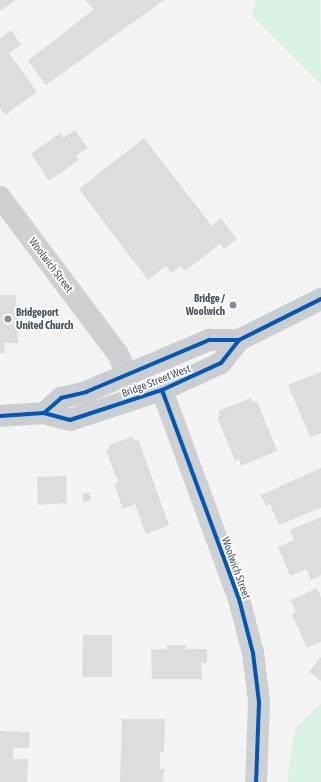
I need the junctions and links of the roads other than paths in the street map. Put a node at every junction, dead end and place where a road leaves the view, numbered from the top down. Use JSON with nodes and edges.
{"nodes":[{"id":1,"x":0,"y":197,"type":"edge"},
{"id":2,"x":321,"y":299,"type":"edge"},
{"id":3,"x":239,"y":340,"type":"junction"},
{"id":4,"x":127,"y":374,"type":"junction"},
{"id":5,"x":162,"y":390,"type":"junction"},
{"id":6,"x":44,"y":413,"type":"junction"},
{"id":7,"x":0,"y":416,"type":"edge"},
{"id":8,"x":256,"y":782,"type":"edge"}],
"edges":[{"from":1,"to":4,"type":"street","name":"Woolwich Street"},
{"from":2,"to":3,"type":"main road","name":"Bridge Street West"},
{"from":3,"to":4,"type":"main road","name":"Bridge Street West"},
{"from":3,"to":5,"type":"main road","name":"Bridge Street West"},
{"from":4,"to":6,"type":"main road","name":"Bridge Street West"},
{"from":5,"to":6,"type":"main road","name":"Bridge Street West"},
{"from":5,"to":8,"type":"street","name":"Woolwich Street"},
{"from":6,"to":7,"type":"main road","name":"Bridge Street West"}]}
